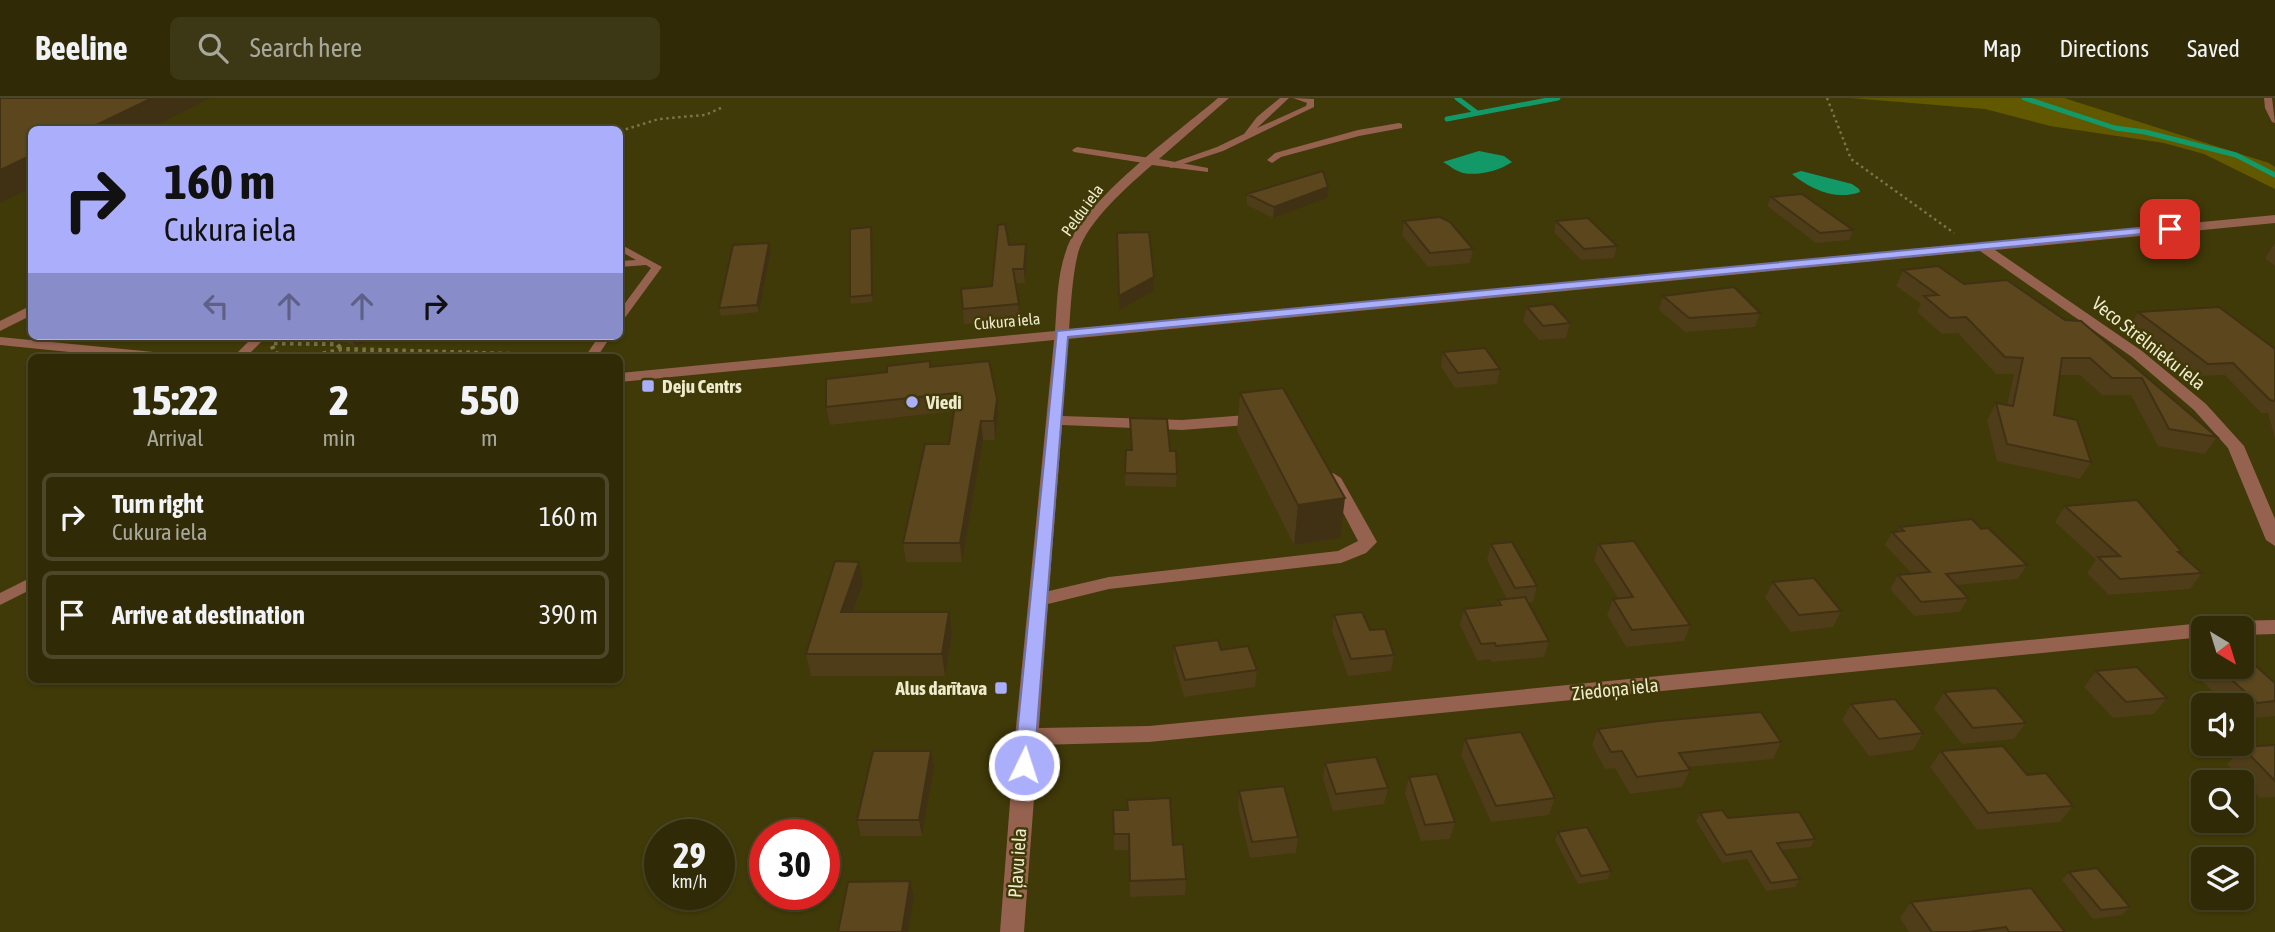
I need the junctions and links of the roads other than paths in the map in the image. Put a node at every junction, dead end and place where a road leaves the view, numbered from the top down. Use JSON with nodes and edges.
{"nodes":[{"id":1,"x":1224,"y":98,"type":"edge"},
{"id":2,"x":1285,"y":98,"type":"edge"},
{"id":3,"x":1297,"y":98,"type":"edge"},
{"id":4,"x":2268,"y":98,"type":"edge"},
{"id":5,"x":2275,"y":120,"type":"edge"},
{"id":6,"x":1399,"y":126,"type":"dead end"},
{"id":7,"x":1244,"y":138,"type":"junction"},
{"id":8,"x":1076,"y":150,"type":"dead end"},
{"id":9,"x":1272,"y":160,"type":"dead end"},
{"id":10,"x":1150,"y":161,"type":"junction"},
{"id":11,"x":1171,"y":166,"type":"junction"},
{"id":12,"x":1204,"y":170,"type":"dead end"},
{"id":13,"x":2275,"y":219,"type":"edge"},
{"id":14,"x":1981,"y":246,"type":"junction"},
{"id":15,"x":623,"y":249,"type":"edge"},
{"id":16,"x":648,"y":262,"type":"junction"},
{"id":17,"x":623,"y":264,"type":"edge"},
{"id":18,"x":28,"y":311,"type":"edge"},
{"id":19,"x":623,"y":313,"type":"edge"},
{"id":20,"x":0,"y":327,"type":"edge"},
{"id":21,"x":1062,"y":334,"type":"junction"},
{"id":22,"x":266,"y":340,"type":"edge"},
{"id":23,"x":0,"y":341,"type":"edge"},
{"id":24,"x":133,"y":354,"type":"edge"},
{"id":25,"x":244,"y":354,"type":"edge"},
{"id":26,"x":623,"y":377,"type":"edge"},
{"id":27,"x":1278,"y":418,"type":"edge"},
{"id":28,"x":1054,"y":420,"type":"junction"},
{"id":29,"x":1322,"y":461,"type":"edge"},
{"id":30,"x":2275,"y":540,"type":"edge"},
{"id":31,"x":28,"y":584,"type":"edge"},
{"id":32,"x":0,"y":600,"type":"edge"},
{"id":33,"x":1038,"y":601,"type":"junction"},
{"id":34,"x":2254,"y":627,"type":"edge"},
{"id":35,"x":2275,"y":627,"type":"edge"},
{"id":36,"x":2191,"y":632,"type":"edge"},
{"id":37,"x":1026,"y":737,"type":"junction"},
{"id":38,"x":1012,"y":932,"type":"edge"}],
"edges":[{"from":1,"to":10,"type":"street","name":"Peldu iela"},
{"from":2,"to":7,"type":"lane"},
{"from":3,"to":7,"type":"lane"},
{"from":4,"to":5,"type":"lane"},
{"from":6,"to":9,"type":"lane"},
{"from":7,"to":11,"type":"lane"},
{"from":8,"to":10,"type":"lane"},
{"from":10,"to":11,"type":"street"},
{"from":10,"to":21,"type":"street","name":"Peldu iela"},
{"from":11,"to":12,"type":"street"},
{"from":13,"to":14,"type":"street","name":"Cukura iela"},
{"from":14,"to":21,"type":"street","name":"Cukura iela"},
{"from":14,"to":30,"type":"street","name":"Veco Strēlnieku iela"},
{"from":15,"to":16,"type":"lane"},
{"from":16,"to":17,"type":"lane"},
{"from":16,"to":19,"type":"lane"},
{"from":18,"to":20,"type":"street"},
{"from":21,"to":26,"type":"street","name":"Cukura iela"},
{"from":21,"to":28,"type":"street","name":"Pļavu iela"},
{"from":22,"to":25,"type":"lane"},
{"from":23,"to":24,"type":"street"},
{"from":27,"to":28,"type":"street"},
{"from":28,"to":33,"type":"street","name":"Pļavu iela"},
{"from":29,"to":33,"type":"street"},
{"from":31,"to":32,"type":"lane"},
{"from":33,"to":37,"type":"street","name":"Pļavu iela"},
{"from":34,"to":35,"type":"street"},
{"from":36,"to":37,"type":"street","name":"Ziedoņa iela"},
{"from":37,"to":38,"type":"street","name":"Pļavu iela"}]}
